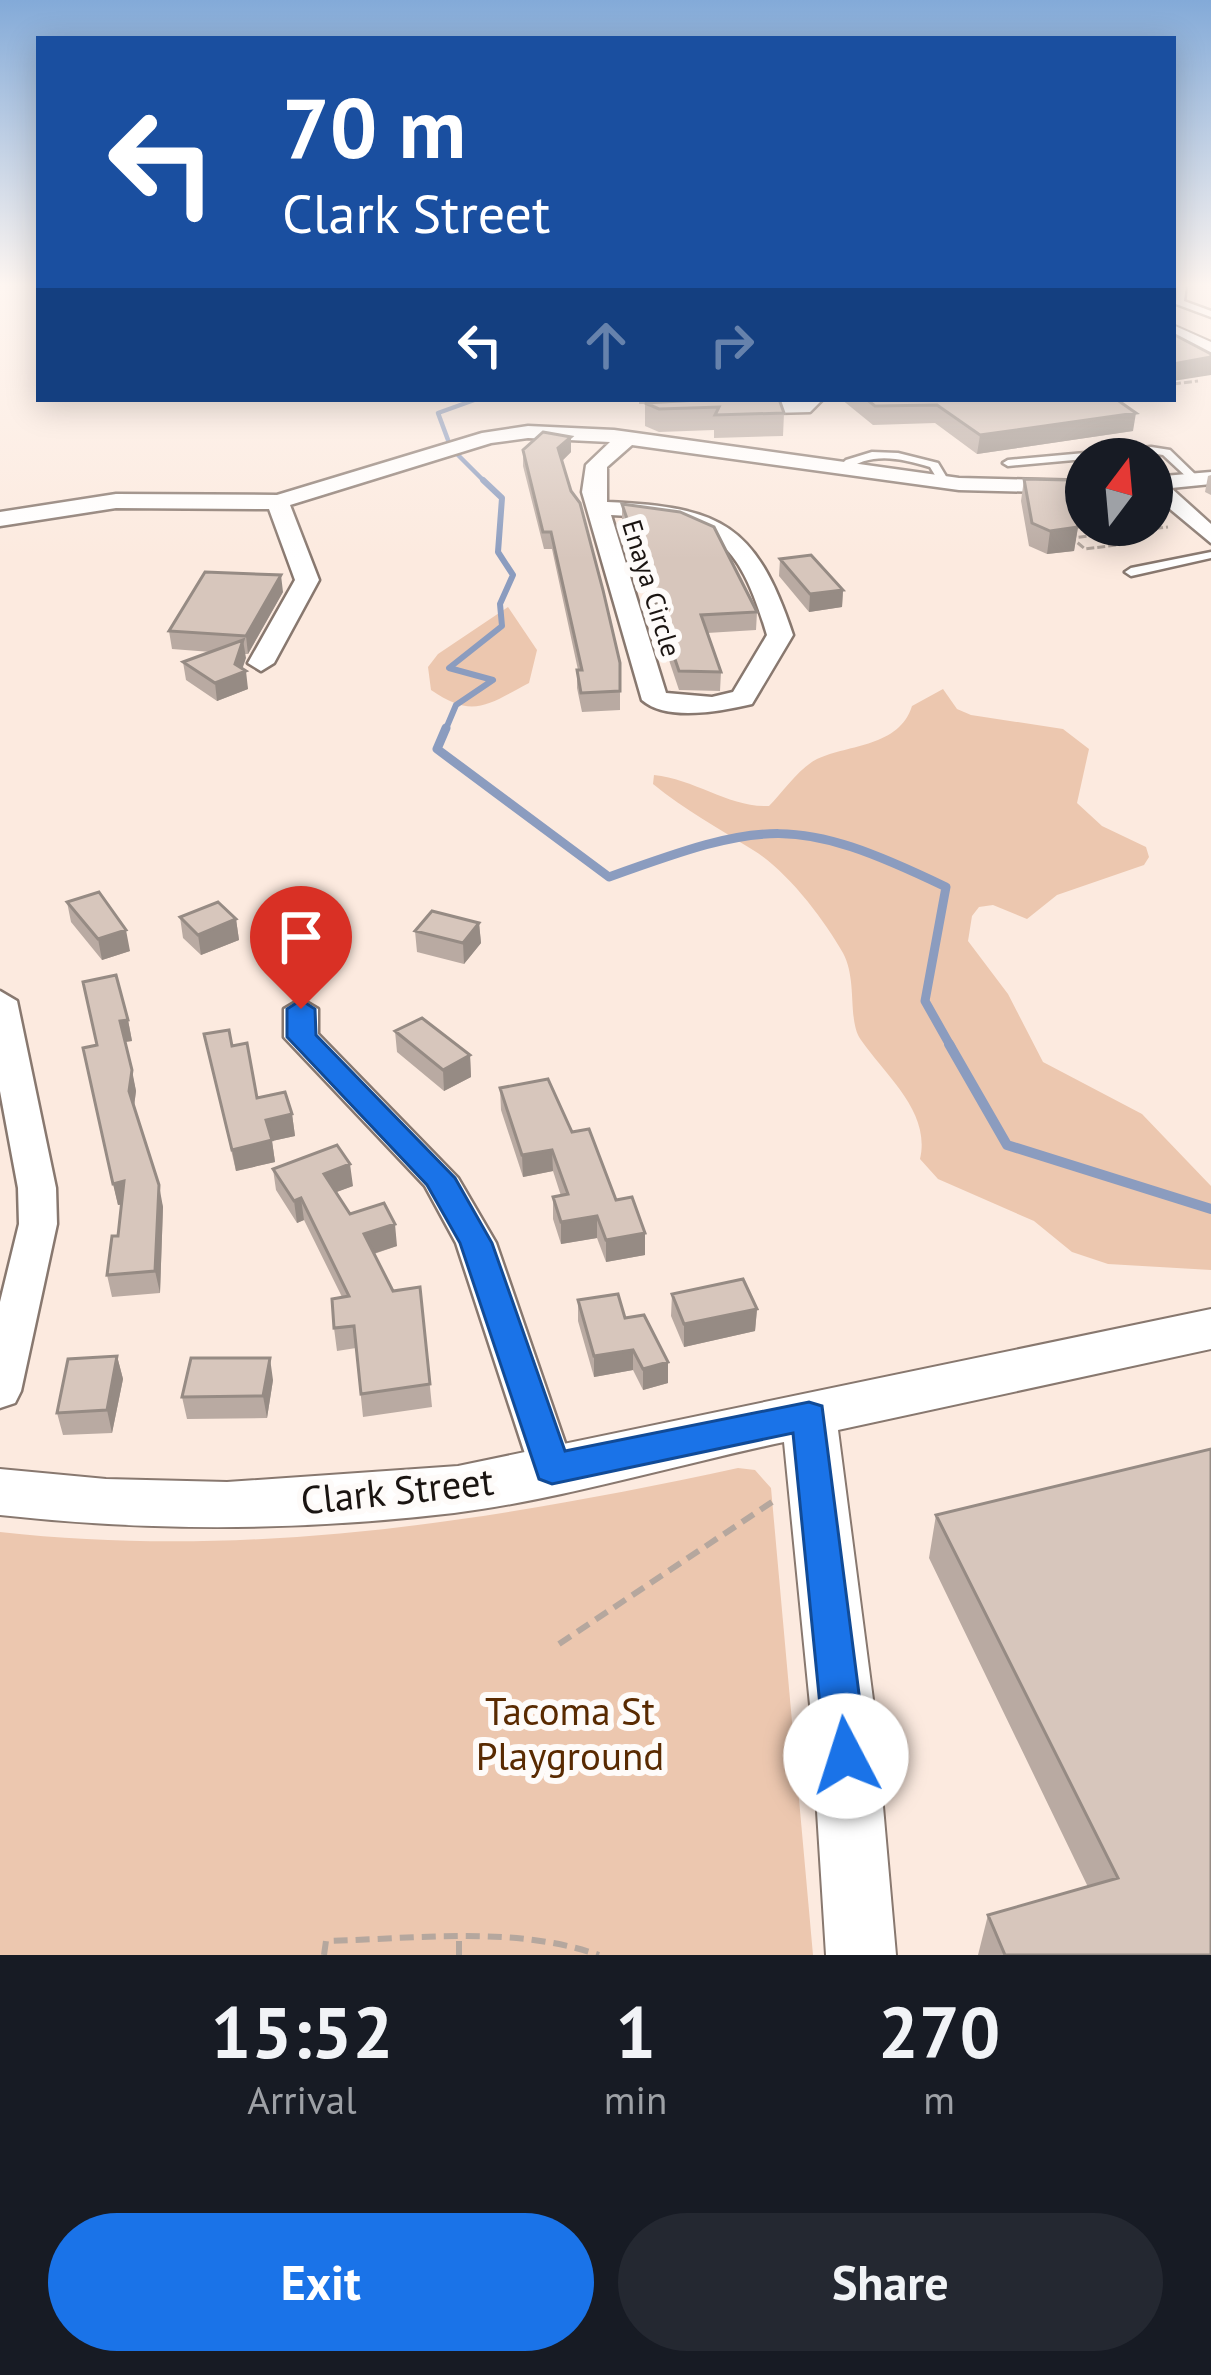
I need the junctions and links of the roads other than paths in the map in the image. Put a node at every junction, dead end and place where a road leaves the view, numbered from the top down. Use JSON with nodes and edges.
{"nodes":[{"id":1,"x":812,"y":402,"type":"edge"},
{"id":2,"x":719,"y":409,"type":"edge"},
{"id":3,"x":630,"y":428,"type":"junction"},
{"id":4,"x":1008,"y":464,"type":"dead end"},
{"id":5,"x":1203,"y":478,"type":"edge"},
{"id":6,"x":1173,"y":481,"type":"edge"},
{"id":7,"x":1065,"y":486,"type":"edge"},
{"id":8,"x":278,"y":502,"type":"junction"},
{"id":9,"x":1173,"y":503,"type":"edge"},
{"id":10,"x":598,"y":508,"type":"junction"},
{"id":11,"x":0,"y":519,"type":"edge"},
{"id":12,"x":1206,"y":535,"type":"edge"},
{"id":13,"x":1211,"y":554,"type":"edge"},
{"id":14,"x":1131,"y":572,"type":"dead end"},
{"id":15,"x":261,"y":663,"type":"dead end"},
{"id":16,"x":0,"y":1001,"type":"edge"},
{"id":17,"x":301,"y":1009,"type":"dead end"},
{"id":18,"x":1211,"y":1330,"type":"edge"},
{"id":19,"x":0,"y":1390,"type":"edge"},
{"id":20,"x":809,"y":1416,"type":"junction"},
{"id":21,"x":552,"y":1469,"type":"junction"},
{"id":22,"x":0,"y":1492,"type":"edge"},
{"id":23,"x":861,"y":1955,"type":"edge"}],
"edges":[{"from":1,"to":2,"type":"street"},
{"from":3,"to":7,"type":"street"},
{"from":3,"to":8,"type":"street"},
{"from":3,"to":10,"type":"street","name":"Enaya Circle"},
{"from":4,"to":5,"type":"lane"},
{"from":5,"to":6,"type":"street"},
{"from":8,"to":11,"type":"street"},
{"from":8,"to":15,"type":"street"},
{"from":9,"to":12,"type":"street"},
{"from":10,"to":10,"type":"street","name":"Enaya Circle"},
{"from":12,"to":13,"type":"street"},
{"from":13,"to":14,"type":"lane"},
{"from":16,"to":19,"type":"street"},
{"from":17,"to":21,"type":"street"},
{"from":18,"to":20,"type":"street","name":"Clark Street"},
{"from":20,"to":21,"type":"street","name":"Clark Street"},
{"from":20,"to":23,"type":"street"},
{"from":21,"to":22,"type":"street","name":"Clark Street"}]}
